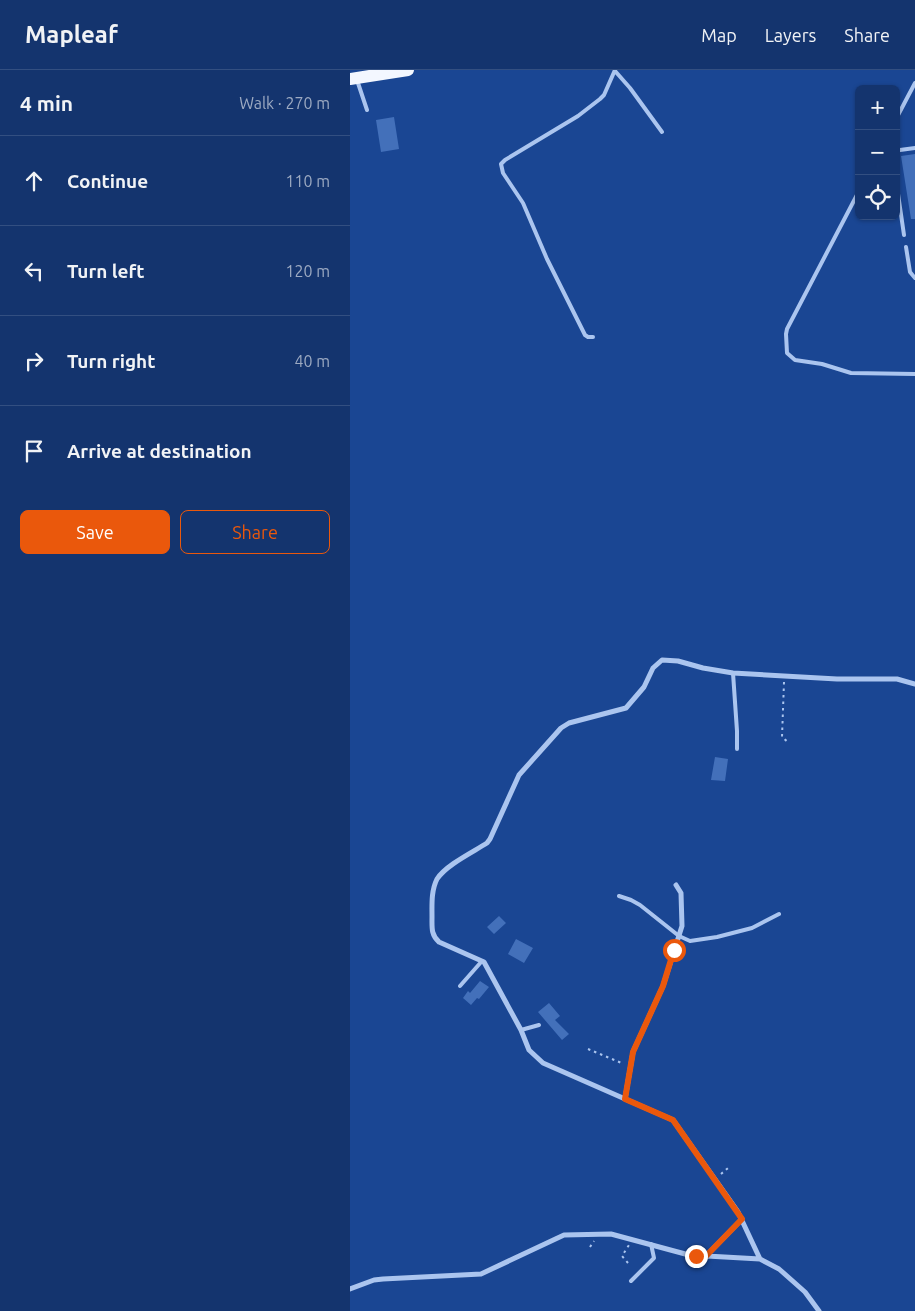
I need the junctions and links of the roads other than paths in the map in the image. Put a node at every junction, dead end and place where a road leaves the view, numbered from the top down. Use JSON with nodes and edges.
{"nodes":[{"id":1,"x":408,"y":70,"type":"edge"},
{"id":2,"x":615,"y":71,"type":"edge"},
{"id":3,"x":371,"y":73,"type":"edge"},
{"id":4,"x":353,"y":78,"type":"edge"},
{"id":5,"x":915,"y":83,"type":"edge"},
{"id":6,"x":367,"y":110,"type":"dead end"},
{"id":7,"x":900,"y":111,"type":"edge"},
{"id":8,"x":662,"y":132,"type":"dead end"},
{"id":9,"x":915,"y":148,"type":"edge"},
{"id":10,"x":900,"y":150,"type":"edge"},
{"id":11,"x":855,"y":199,"type":"edge"},
{"id":12,"x":900,"y":208,"type":"edge"},
{"id":13,"x":904,"y":235,"type":"dead end"},
{"id":14,"x":906,"y":247,"type":"dead end"},
{"id":15,"x":915,"y":278,"type":"edge"},
{"id":16,"x":593,"y":337,"type":"dead end"},
{"id":17,"x":915,"y":374,"type":"edge"},
{"id":18,"x":733,"y":673,"type":"junction"},
{"id":19,"x":915,"y":684,"type":"edge"},
{"id":20,"x":736,"y":748,"type":"dead end"},
{"id":21,"x":676,"y":885,"type":"dead end"},
{"id":22,"x":619,"y":896,"type":"dead end"},
{"id":23,"x":780,"y":914,"type":"dead end"},
{"id":24,"x":679,"y":936,"type":"junction"},
{"id":25,"x":482,"y":960,"type":"junction"},
{"id":26,"x":460,"y":986,"type":"dead end"},
{"id":27,"x":539,"y":1025,"type":"dead end"},
{"id":28,"x":522,"y":1030,"type":"junction"},
{"id":29,"x":625,"y":1099,"type":"junction"},
{"id":30,"x":742,"y":1219,"type":"junction"},
{"id":31,"x":651,"y":1244,"type":"junction"},
{"id":32,"x":706,"y":1256,"type":"junction"},
{"id":33,"x":760,"y":1259,"type":"junction"},
{"id":34,"x":631,"y":1281,"type":"dead end"},
{"id":35,"x":350,"y":1289,"type":"edge"},
{"id":36,"x":820,"y":1311,"type":"edge"}],
"edges":[{"from":1,"to":3,"type":"main road"},
{"from":2,"to":8,"type":"lane"},
{"from":2,"to":16,"type":"lane"},
{"from":3,"to":4,"type":"main road"},
{"from":4,"to":6,"type":"lane"},
{"from":5,"to":7,"type":"lane"},
{"from":9,"to":10,"type":"lane"},
{"from":11,"to":17,"type":"lane"},
{"from":12,"to":13,"type":"lane"},
{"from":14,"to":15,"type":"lane"},
{"from":18,"to":19,"type":"street"},
{"from":18,"to":20,"type":"lane"},
{"from":18,"to":25,"type":"street"},
{"from":21,"to":24,"type":"street"},
{"from":22,"to":24,"type":"lane"},
{"from":23,"to":24,"type":"lane"},
{"from":24,"to":29,"type":"street"},
{"from":25,"to":26,"type":"lane"},
{"from":25,"to":28,"type":"street"},
{"from":27,"to":28,"type":"lane"},
{"from":28,"to":29,"type":"street"},
{"from":29,"to":30,"type":"street"},
{"from":30,"to":32,"type":"street"},
{"from":30,"to":33,"type":"street"},
{"from":31,"to":32,"type":"street"},
{"from":31,"to":34,"type":"lane"},
{"from":31,"to":35,"type":"street"},
{"from":32,"to":33,"type":"street"},
{"from":33,"to":36,"type":"street"}]}
